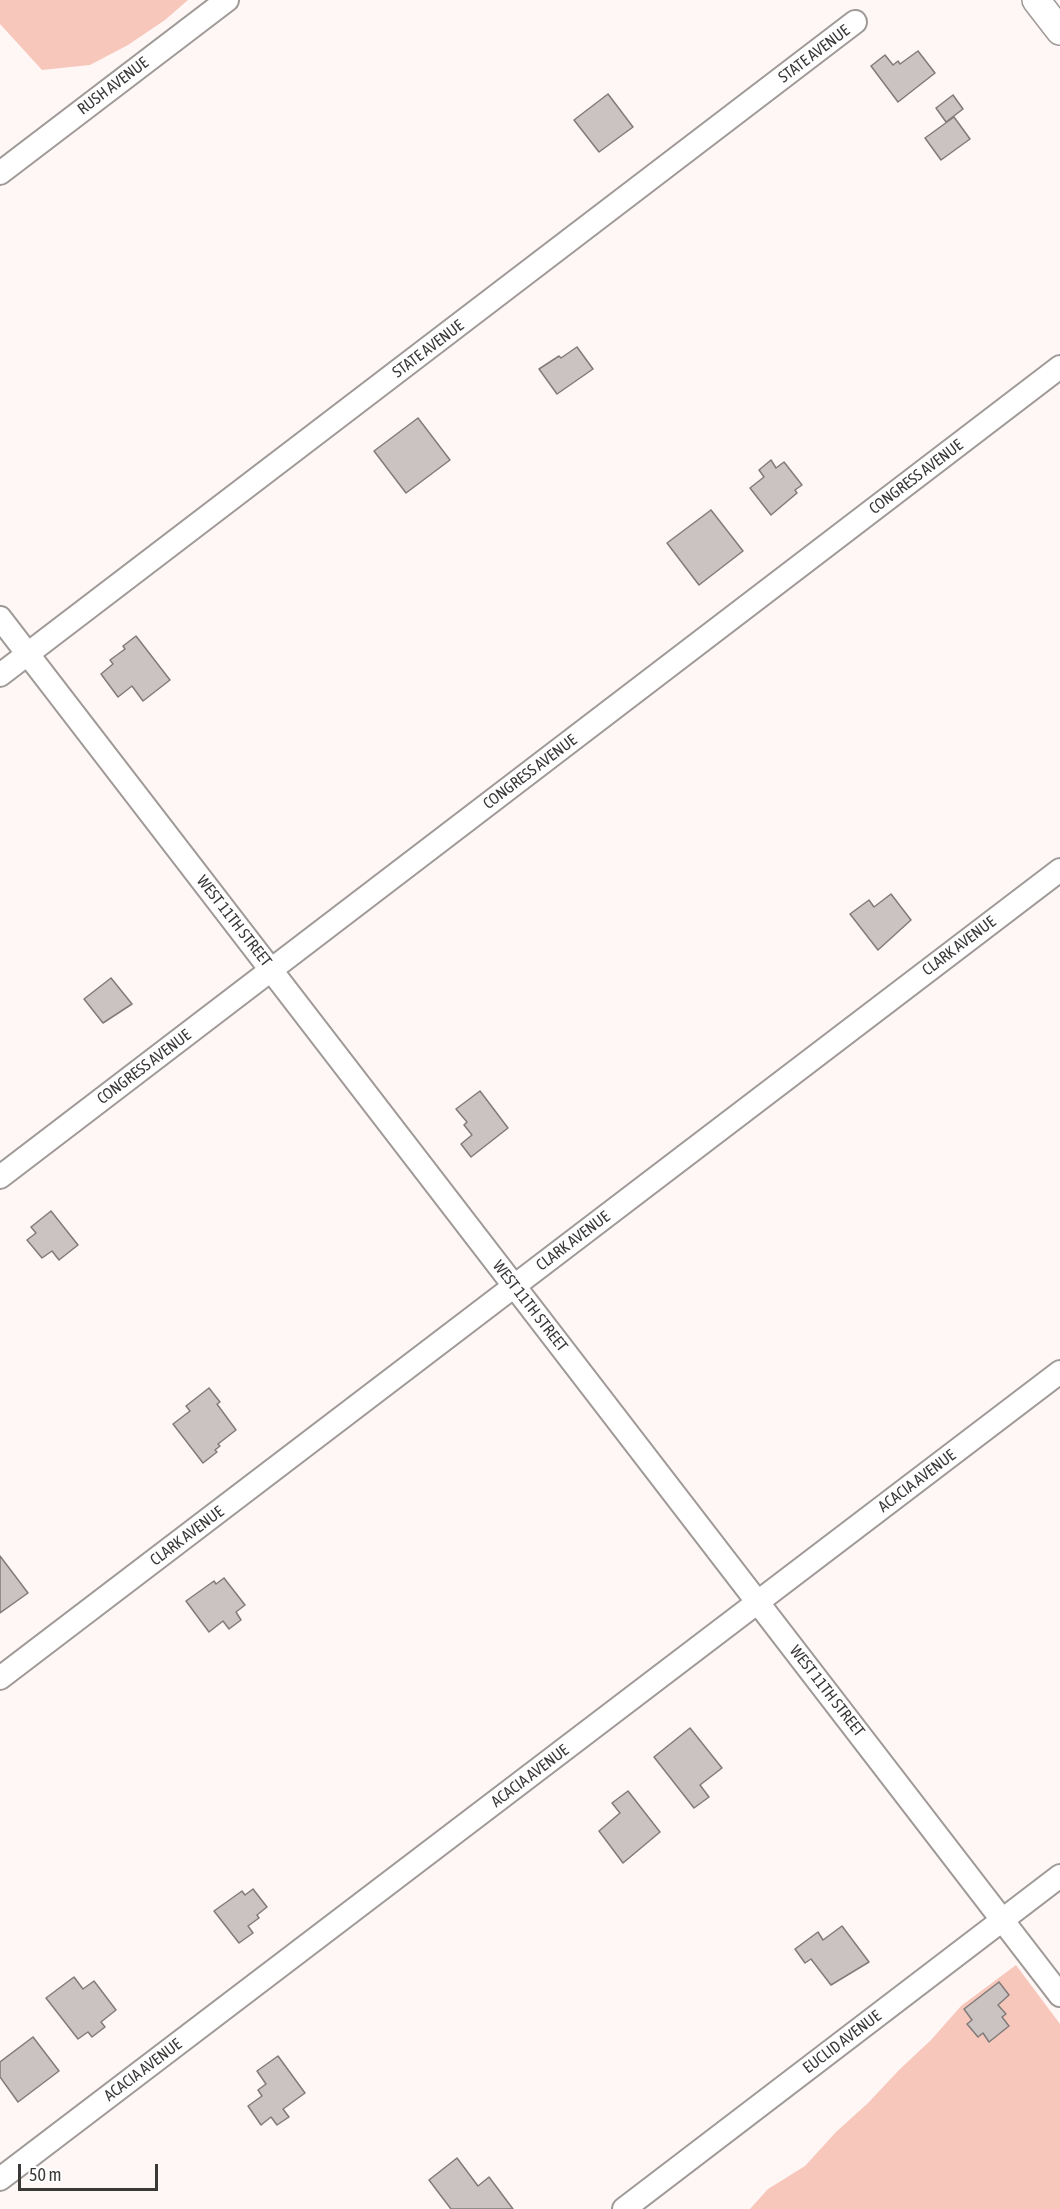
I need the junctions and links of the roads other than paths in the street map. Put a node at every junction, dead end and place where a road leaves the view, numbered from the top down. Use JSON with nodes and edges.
{"nodes":[{"id":1,"x":227,"y":0,"type":"edge"},
{"id":2,"x":1036,"y":0,"type":"edge"},
{"id":3,"x":855,"y":22,"type":"dead end"},
{"id":4,"x":1060,"y":31,"type":"edge"},
{"id":5,"x":0,"y":173,"type":"edge"},
{"id":6,"x":1060,"y":368,"type":"edge"},
{"id":7,"x":0,"y":618,"type":"edge"},
{"id":8,"x":28,"y":654,"type":"junction"},
{"id":9,"x":0,"y":675,"type":"edge"},
{"id":10,"x":1060,"y":870,"type":"edge"},
{"id":11,"x":271,"y":970,"type":"junction"},
{"id":12,"x":0,"y":1176,"type":"edge"},
{"id":13,"x":514,"y":1286,"type":"junction"},
{"id":14,"x":1060,"y":1372,"type":"edge"},
{"id":15,"x":758,"y":1602,"type":"junction"},
{"id":16,"x":0,"y":1678,"type":"edge"},
{"id":17,"x":1060,"y":1876,"type":"edge"},
{"id":18,"x":1002,"y":1920,"type":"junction"},
{"id":19,"x":1060,"y":1995,"type":"edge"},
{"id":20,"x":0,"y":2179,"type":"edge"},
{"id":21,"x":624,"y":2209,"type":"edge"}],
"edges":[{"from":1,"to":5,"type":"street","name":"RUSH AVENUE"},
{"from":2,"to":4,"type":"street"},
{"from":3,"to":8,"type":"street","name":"STATE AVENUE"},
{"from":6,"to":11,"type":"street","name":"CONGRESS AVENUE"},
{"from":7,"to":8,"type":"street","name":"WEST 11TH STREET"},
{"from":8,"to":9,"type":"street","name":"STATE AVENUE"},
{"from":8,"to":11,"type":"street","name":"WEST 11TH STREET"},
{"from":10,"to":13,"type":"street","name":"CLARK AVENUE"},
{"from":11,"to":12,"type":"street","name":"CONGRESS AVENUE"},
{"from":11,"to":13,"type":"street","name":"WEST 11TH STREET"},
{"from":13,"to":15,"type":"street","name":"WEST 11TH STREET"},
{"from":13,"to":16,"type":"street","name":"CLARK AVENUE"},
{"from":14,"to":15,"type":"street","name":"ACACIA AVENUE"},
{"from":15,"to":18,"type":"street","name":"WEST 11TH STREET"},
{"from":15,"to":20,"type":"street","name":"ACACIA AVENUE"},
{"from":17,"to":18,"type":"street","name":"EUCLID AVENUE"},
{"from":18,"to":19,"type":"street","name":"WEST 11TH STREET"},
{"from":18,"to":21,"type":"street","name":"EUCLID AVENUE"}]}
